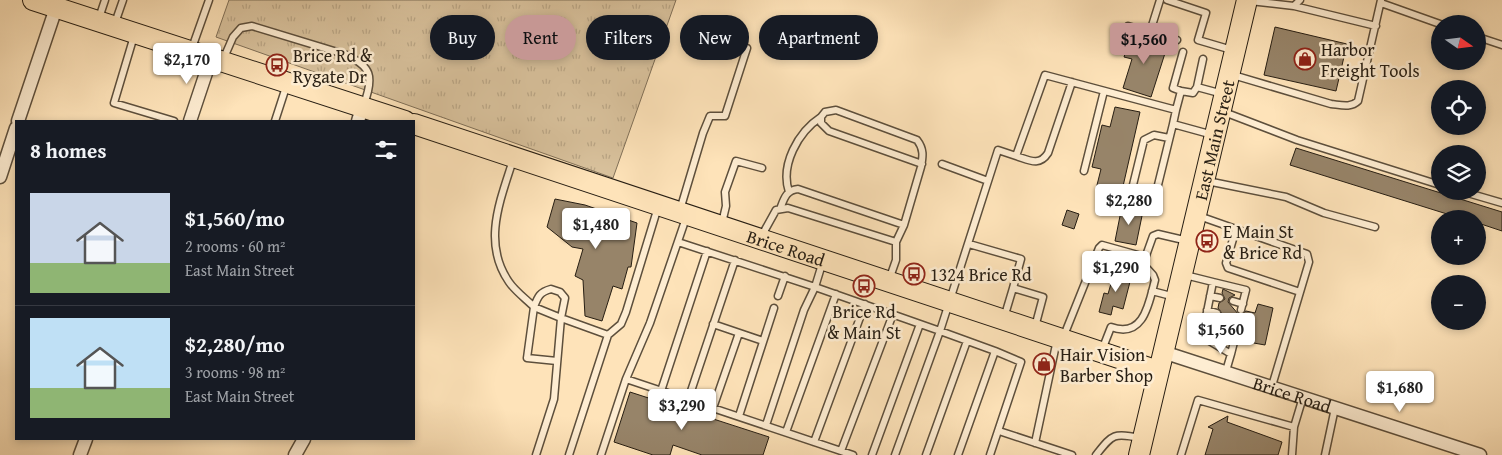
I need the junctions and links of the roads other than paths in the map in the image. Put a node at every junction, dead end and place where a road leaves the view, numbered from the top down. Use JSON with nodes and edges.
{"nodes":[{"id":1,"x":33,"y":0,"type":"edge"},
{"id":2,"x":105,"y":0,"type":"edge"},
{"id":3,"x":123,"y":0,"type":"edge"},
{"id":4,"x":209,"y":0,"type":"edge"},
{"id":5,"x":1160,"y":0,"type":"edge"},
{"id":6,"x":1167,"y":0,"type":"edge"},
{"id":7,"x":1246,"y":0,"type":"edge"},
{"id":8,"x":1300,"y":0,"type":"edge"},
{"id":9,"x":1381,"y":1,"type":"edge"},
{"id":10,"x":1294,"y":6,"type":"junction"},
{"id":11,"x":56,"y":8,"type":"junction"},
{"id":12,"x":1431,"y":20,"type":"edge"},
{"id":13,"x":106,"y":24,"type":"junction"},
{"id":14,"x":1128,"y":26,"type":"dead end"},
{"id":15,"x":1376,"y":26,"type":"junction"},
{"id":16,"x":1150,"y":32,"type":"junction"},
{"id":17,"x":135,"y":33,"type":"junction"},
{"id":18,"x":1177,"y":40,"type":"dead end"},
{"id":19,"x":1486,"y":40,"type":"edge"},
{"id":20,"x":1502,"y":45,"type":"edge"},
{"id":21,"x":1234,"y":51,"type":"junction"},
{"id":22,"x":191,"y":52,"type":"junction"},
{"id":23,"x":1183,"y":52,"type":"dead end"},
{"id":24,"x":1203,"y":59,"type":"dead end"},
{"id":25,"x":216,"y":60,"type":"junction"},
{"id":26,"x":743,"y":60,"type":"edge"},
{"id":27,"x":1229,"y":74,"type":"junction"},
{"id":28,"x":1072,"y":82,"type":"junction"},
{"id":29,"x":287,"y":83,"type":"junction"},
{"id":30,"x":1196,"y":87,"type":"junction"},
{"id":31,"x":1104,"y":91,"type":"junction"},
{"id":32,"x":1181,"y":91,"type":"junction"},
{"id":33,"x":1222,"y":102,"type":"junction"},
{"id":34,"x":1176,"y":110,"type":"junction"},
{"id":35,"x":360,"y":114,"type":"edge"},
{"id":36,"x":821,"y":117,"type":"junction"},
{"id":37,"x":18,"y":120,"type":"edge"},
{"id":38,"x":171,"y":120,"type":"edge"},
{"id":39,"x":190,"y":120,"type":"edge"},
{"id":40,"x":276,"y":120,"type":"edge"},
{"id":41,"x":399,"y":120,"type":"edge"},
{"id":42,"x":415,"y":124,"type":"edge"},
{"id":43,"x":1173,"y":124,"type":"junction"},
{"id":44,"x":15,"y":131,"type":"edge"},
{"id":45,"x":1214,"y":135,"type":"junction"},
{"id":46,"x":1169,"y":138,"type":"junction"},
{"id":47,"x":514,"y":156,"type":"junction"},
{"id":48,"x":1016,"y":156,"type":"junction"},
{"id":49,"x":922,"y":164,"type":"junction"},
{"id":50,"x":942,"y":164,"type":"dead end"},
{"id":51,"x":762,"y":168,"type":"dead end"},
{"id":52,"x":1084,"y":171,"type":"dead end"},
{"id":53,"x":0,"y":177,"type":"edge"},
{"id":54,"x":1204,"y":180,"type":"junction"},
{"id":55,"x":988,"y":181,"type":"junction"},
{"id":56,"x":1431,"y":182,"type":"edge"},
{"id":57,"x":789,"y":192,"type":"junction"},
{"id":58,"x":1486,"y":198,"type":"edge"},
{"id":59,"x":1502,"y":203,"type":"edge"},
{"id":60,"x":658,"y":204,"type":"junction"},
{"id":61,"x":780,"y":209,"type":"junction"},
{"id":62,"x":683,"y":212,"type":"junction"},
{"id":63,"x":1195,"y":215,"type":"junction"},
{"id":64,"x":721,"y":225,"type":"junction"},
{"id":65,"x":904,"y":225,"type":"junction"},
{"id":66,"x":1375,"y":227,"type":"dead end"},
{"id":67,"x":1236,"y":228,"type":"junction"},
{"id":68,"x":760,"y":238,"type":"junction"},
{"id":69,"x":1189,"y":241,"type":"junction"},
{"id":70,"x":678,"y":242,"type":"junction"},
{"id":71,"x":896,"y":242,"type":"junction"},
{"id":72,"x":969,"y":244,"type":"junction"},
{"id":73,"x":707,"y":252,"type":"junction"},
{"id":74,"x":1145,"y":257,"type":"junction"},
{"id":75,"x":824,"y":259,"type":"junction"},
{"id":76,"x":735,"y":260,"type":"junction"},
{"id":77,"x":1181,"y":274,"type":"junction"},
{"id":78,"x":785,"y":276,"type":"junction"},
{"id":79,"x":888,"y":281,"type":"junction"},
{"id":80,"x":1213,"y":282,"type":"junction"},
{"id":81,"x":816,"y":287,"type":"junction"},
{"id":82,"x":1013,"y":288,"type":"junction"},
{"id":83,"x":1152,"y":291,"type":"junction"},
{"id":84,"x":1300,"y":292,"type":"junction"},
{"id":85,"x":836,"y":294,"type":"junction"},
{"id":86,"x":778,"y":296,"type":"dead end"},
{"id":87,"x":1210,"y":296,"type":"junction"},
{"id":88,"x":1176,"y":297,"type":"junction"},
{"id":89,"x":1220,"y":298,"type":"dead end"},
{"id":90,"x":949,"y":301,"type":"junction"},
{"id":91,"x":1233,"y":302,"type":"dead end"},
{"id":92,"x":865,"y":304,"type":"junction"},
{"id":93,"x":534,"y":307,"type":"junction"},
{"id":94,"x":774,"y":308,"type":"dead end"},
{"id":95,"x":1207,"y":310,"type":"junction"},
{"id":96,"x":1217,"y":313,"type":"dead end"},
{"id":97,"x":893,"y":314,"type":"junction"},
{"id":98,"x":561,"y":318,"type":"junction"},
{"id":99,"x":1003,"y":320,"type":"junction"},
{"id":100,"x":713,"y":324,"type":"junction"},
{"id":101,"x":920,"y":324,"type":"junction"},
{"id":102,"x":1204,"y":326,"type":"junction"},
{"id":103,"x":1238,"y":326,"type":"dead end"},
{"id":104,"x":1213,"y":328,"type":"dead end"},
{"id":105,"x":1034,"y":330,"type":"junction"},
{"id":106,"x":940,"y":332,"type":"junction"},
{"id":107,"x":1227,"y":332,"type":"dead end"},
{"id":108,"x":739,"y":333,"type":"junction"},
{"id":109,"x":1236,"y":334,"type":"junction"},
{"id":110,"x":608,"y":335,"type":"junction"},
{"id":111,"x":1060,"y":339,"type":"junction"},
{"id":112,"x":763,"y":341,"type":"junction"},
{"id":113,"x":967,"y":341,"type":"junction"},
{"id":114,"x":995,"y":351,"type":"junction"},
{"id":115,"x":1100,"y":354,"type":"junction"},
{"id":116,"x":1230,"y":354,"type":"junction"},
{"id":117,"x":557,"y":361,"type":"junction"},
{"id":118,"x":1160,"y":361,"type":"junction"},
{"id":119,"x":1226,"y":371,"type":"junction"},
{"id":120,"x":626,"y":379,"type":"junction"},
{"id":121,"x":1272,"y":386,"type":"junction"},
{"id":122,"x":661,"y":391,"type":"junction"},
{"id":123,"x":1303,"y":396,"type":"junction"},
{"id":124,"x":688,"y":400,"type":"junction"},
{"id":125,"x":1336,"y":406,"type":"junction"},
{"id":126,"x":713,"y":408,"type":"junction"},
{"id":127,"x":739,"y":416,"type":"junction"},
{"id":128,"x":766,"y":425,"type":"junction"},
{"id":129,"x":1294,"y":427,"type":"junction"},
{"id":130,"x":998,"y":431,"type":"junction"},
{"id":131,"x":786,"y":432,"type":"junction"},
{"id":132,"x":86,"y":440,"type":"edge"},
{"id":133,"x":303,"y":440,"type":"edge"},
{"id":134,"x":814,"y":442,"type":"junction"},
{"id":135,"x":1035,"y":443,"type":"junction"},
{"id":136,"x":1141,"y":447,"type":"edge"},
{"id":137,"x":841,"y":450,"type":"junction"},
{"id":138,"x":80,"y":455,"type":"edge"},
{"id":139,"x":295,"y":455,"type":"edge"},
{"id":140,"x":536,"y":455,"type":"edge"},
{"id":141,"x":569,"y":455,"type":"edge"},
{"id":142,"x":601,"y":455,"type":"edge"},
{"id":143,"x":853,"y":455,"type":"edge"},
{"id":144,"x":872,"y":455,"type":"edge"},
{"id":145,"x":895,"y":455,"type":"edge"},
{"id":146,"x":926,"y":455,"type":"edge"},
{"id":147,"x":958,"y":455,"type":"edge"},
{"id":148,"x":990,"y":455,"type":"edge"},
{"id":149,"x":1072,"y":455,"type":"edge"},
{"id":150,"x":1096,"y":455,"type":"edge"},
{"id":151,"x":1181,"y":455,"type":"edge"},
{"id":152,"x":1292,"y":455,"type":"edge"},
{"id":153,"x":1325,"y":455,"type":"edge"},
{"id":154,"x":1480,"y":455,"type":"edge"}],
"edges":[{"from":1,"to":11,"type":"main road"},
{"from":2,"to":13,"type":"lane"},
{"from":3,"to":13,"type":"lane"},
{"from":4,"to":22,"type":"lane"},
{"from":5,"to":16,"type":"lane"},
{"from":6,"to":21,"type":"lane"},
{"from":7,"to":10,"type":"lane"},
{"from":7,"to":21,"type":"main road","name":"East Main Street"},
{"from":8,"to":10,"type":"lane"},
{"from":9,"to":12,"type":"lane"},
{"from":9,"to":15,"type":"lane"},
{"from":10,"to":15,"type":"lane"},
{"from":11,"to":13,"type":"main road"},
{"from":11,"to":37,"type":"street"},
{"from":13,"to":17,"type":"main road"},
{"from":14,"to":16,"type":"lane"},
{"from":15,"to":27,"type":"lane"},
{"from":16,"to":18,"type":"lane"},
{"from":17,"to":22,"type":"main road"},
{"from":17,"to":38,"type":"lane"},
{"from":19,"to":20,"type":"lane"},
{"from":21,"to":27,"type":"main road","name":"East Main Street"},
{"from":22,"to":25,"type":"main road"},
{"from":23,"to":32,"type":"lane"},
{"from":24,"to":30,"type":"lane"},
{"from":25,"to":29,"type":"main road"},
{"from":25,"to":35,"type":"lane"},
{"from":25,"to":39,"type":"street"},
{"from":26,"to":62,"type":"lane"},
{"from":27,"to":33,"type":"main road","name":"East Main Street"},
{"from":28,"to":31,"type":"lane"},
{"from":28,"to":48,"type":"lane"},
{"from":28,"to":48,"type":"lane"},
{"from":29,"to":35,"type":"main road"},
{"from":29,"to":40,"type":"lane"},
{"from":30,"to":32,"type":"lane"},
{"from":30,"to":33,"type":"lane"},
{"from":31,"to":34,"type":"lane"},
{"from":31,"to":52,"type":"lane"},
{"from":32,"to":34,"type":"lane"},
{"from":33,"to":45,"type":"main road","name":"East Main Street"},
{"from":33,"to":56,"type":"lane"},
{"from":34,"to":43,"type":"lane"},
{"from":35,"to":41,"type":"main road"},
{"from":36,"to":49,"type":"lane"},
{"from":36,"to":49,"type":"lane"},
{"from":36,"to":57,"type":"lane"},
{"from":42,"to":47,"type":"main road","name":"Brice Road"},
{"from":43,"to":45,"type":"lane"},
{"from":43,"to":46,"type":"lane"},
{"from":44,"to":53,"type":"street"},
{"from":45,"to":54,"type":"main road","name":"East Main Street"},
{"from":46,"to":46,"type":"lane"},
{"from":47,"to":60,"type":"main road","name":"Brice Road"},
{"from":47,"to":93,"type":"lane"},
{"from":48,"to":55,"type":"lane"},
{"from":49,"to":65,"type":"lane"},
{"from":50,"to":55,"type":"lane"},
{"from":51,"to":64,"type":"lane"},
{"from":54,"to":63,"type":"main road","name":"East Main Street"},
{"from":54,"to":66,"type":"lane"},
{"from":55,"to":72,"type":"lane"},
{"from":57,"to":61,"type":"lane"},
{"from":57,"to":65,"type":"lane"},
{"from":58,"to":59,"type":"lane"},
{"from":60,"to":62,"type":"main road","name":"Brice Road"},
{"from":60,"to":110,"type":"lane"},
{"from":61,"to":68,"type":"lane"},
{"from":61,"to":71,"type":"lane"},
{"from":62,"to":64,"type":"main road","name":"Brice Road"},
{"from":62,"to":70,"type":"lane"},
{"from":63,"to":67,"type":"lane"},
{"from":63,"to":69,"type":"main road","name":"East Main Street"},
{"from":64,"to":68,"type":"main road","name":"Brice Road"},
{"from":65,"to":71,"type":"lane"},
{"from":67,"to":84,"type":"lane"},
{"from":67,"to":84,"type":"lane"},
{"from":68,"to":75,"type":"main road","name":"Brice Road"},
{"from":69,"to":74,"type":"lane"},
{"from":69,"to":77,"type":"main road","name":"East Main Street"},
{"from":70,"to":73,"type":"lane"},
{"from":70,"to":120,"type":"lane"},
{"from":71,"to":79,"type":"lane"},
{"from":72,"to":82,"type":"lane"},
{"from":72,"to":90,"type":"lane"},
{"from":73,"to":76,"type":"lane"},
{"from":73,"to":122,"type":"lane"},
{"from":74,"to":83,"type":"lane"},
{"from":74,"to":111,"type":"lane"},
{"from":75,"to":79,"type":"main road","name":"Brice Road"},
{"from":75,"to":81,"type":"lane"},
{"from":76,"to":78,"type":"lane"},
{"from":76,"to":100,"type":"lane"},
{"from":77,"to":80,"type":"lane"},
{"from":77,"to":88,"type":"main road","name":"East Main Street"},
{"from":78,"to":81,"type":"lane"},
{"from":78,"to":86,"type":"lane"},
{"from":79,"to":90,"type":"main road","name":"Brice Road"},
{"from":80,"to":87,"type":"lane"},
{"from":80,"to":91,"type":"lane"},
{"from":81,"to":85,"type":"lane"},
{"from":81,"to":128,"type":"lane"},
{"from":82,"to":99,"type":"lane"},
{"from":82,"to":105,"type":"lane"},
{"from":83,"to":88,"type":"lane"},
{"from":83,"to":115,"type":"lane"},
{"from":84,"to":121,"type":"lane"},
{"from":85,"to":92,"type":"lane"},
{"from":85,"to":131,"type":"lane"},
{"from":87,"to":89,"type":"lane"},
{"from":87,"to":95,"type":"lane"},
{"from":88,"to":118,"type":"main road","name":"East Main Street"},
{"from":90,"to":99,"type":"main road","name":"Brice Road"},
{"from":90,"to":106,"type":"lane"},
{"from":92,"to":97,"type":"lane"},
{"from":92,"to":134,"type":"lane"},
{"from":93,"to":98,"type":"lane"},
{"from":93,"to":98,"type":"lane"},
{"from":93,"to":117,"type":"lane"},
{"from":94,"to":112,"type":"lane"},
{"from":95,"to":96,"type":"lane"},
{"from":95,"to":102,"type":"lane"},
{"from":97,"to":101,"type":"lane"},
{"from":97,"to":137,"type":"lane"},
{"from":98,"to":110,"type":"lane"},
{"from":98,"to":117,"type":"lane"},
{"from":99,"to":105,"type":"main road","name":"Brice Road"},
{"from":100,"to":108,"type":"lane"},
{"from":100,"to":124,"type":"lane"},
{"from":101,"to":106,"type":"lane"},
{"from":101,"to":144,"type":"lane"},
{"from":102,"to":104,"type":"lane"},
{"from":102,"to":116,"type":"lane"},
{"from":103,"to":109,"type":"lane"},
{"from":105,"to":111,"type":"main road","name":"Brice Road"},
{"from":106,"to":113,"type":"lane"},
{"from":106,"to":145,"type":"lane"},
{"from":107,"to":109,"type":"lane"},
{"from":108,"to":112,"type":"lane"},
{"from":108,"to":126,"type":"lane"},
{"from":109,"to":116,"type":"lane"},
{"from":110,"to":141,"type":"lane"},
{"from":111,"to":115,"type":"main road","name":"Brice Road"},
{"from":111,"to":135,"type":"lane"},
{"from":112,"to":127,"type":"lane"},
{"from":113,"to":114,"type":"lane"},
{"from":113,"to":146,"type":"lane"},
{"from":114,"to":130,"type":"lane"},
{"from":114,"to":147,"type":"lane"},
{"from":115,"to":118,"type":"main road","name":"Brice Road"},
{"from":116,"to":119,"type":"lane"},
{"from":117,"to":140,"type":"lane"},
{"from":118,"to":119,"type":"street","name":"Brice Road"},
{"from":118,"to":136,"type":"main road","name":"East Main Street"},
{"from":119,"to":121,"type":"street","name":"Brice Road"},
{"from":120,"to":122,"type":"lane"},
{"from":120,"to":142,"type":"lane"},
{"from":121,"to":123,"type":"street","name":"Brice Road"},
{"from":122,"to":124,"type":"lane"},
{"from":123,"to":125,"type":"street","name":"Brice Road"},
{"from":123,"to":129,"type":"lane"},
{"from":124,"to":126,"type":"lane"},
{"from":125,"to":153,"type":"lane"},
{"from":125,"to":154,"type":"street","name":"Brice Road"},
{"from":126,"to":127,"type":"lane"},
{"from":127,"to":128,"type":"lane"},
{"from":128,"to":131,"type":"lane"},
{"from":129,"to":151,"type":"lane"},
{"from":129,"to":152,"type":"lane"},
{"from":130,"to":135,"type":"lane"},
{"from":130,"to":148,"type":"lane"},
{"from":131,"to":134,"type":"lane"},
{"from":132,"to":138,"type":"street"},
{"from":133,"to":139,"type":"street"},
{"from":134,"to":137,"type":"lane"},
{"from":135,"to":149,"type":"lane"},
{"from":136,"to":150,"type":"lane"},
{"from":137,"to":143,"type":"lane"}]}
